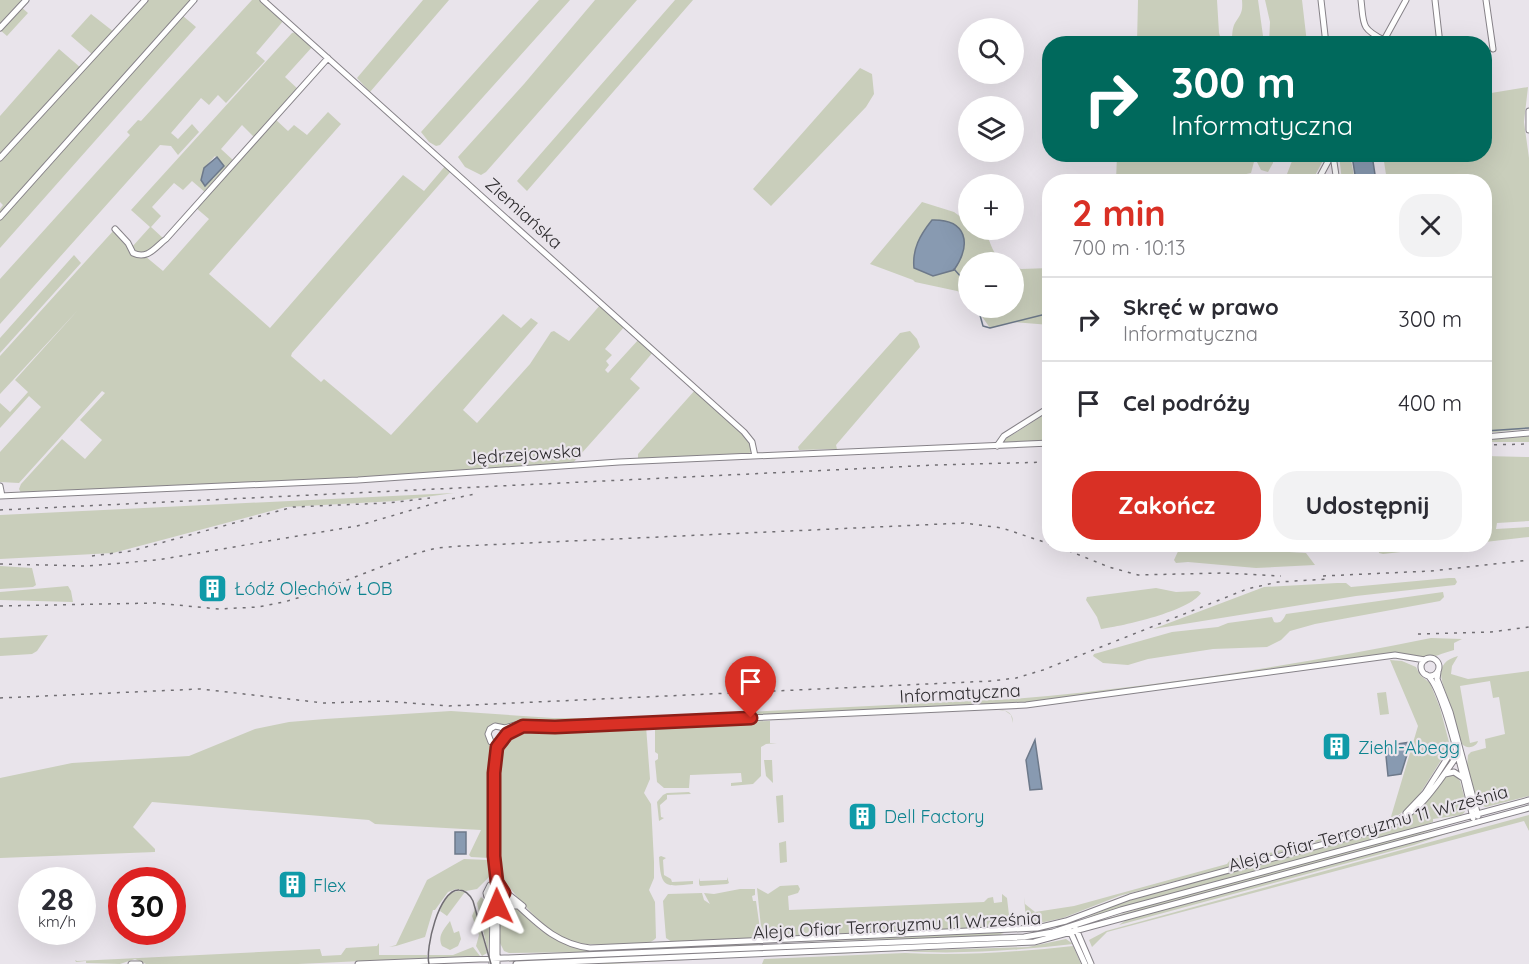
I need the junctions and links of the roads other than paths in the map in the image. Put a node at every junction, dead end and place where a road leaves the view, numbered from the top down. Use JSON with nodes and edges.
{"nodes":[{"id":1,"x":26,"y":0,"type":"edge"},
{"id":2,"x":145,"y":0,"type":"edge"},
{"id":3,"x":195,"y":0,"type":"edge"},
{"id":4,"x":263,"y":0,"type":"edge"},
{"id":5,"x":1321,"y":0,"type":"edge"},
{"id":6,"x":1361,"y":0,"type":"edge"},
{"id":7,"x":1406,"y":0,"type":"edge"},
{"id":8,"x":1435,"y":0,"type":"edge"},
{"id":9,"x":1486,"y":0,"type":"edge"},
{"id":10,"x":0,"y":28,"type":"edge"},
{"id":11,"x":1325,"y":36,"type":"edge"},
{"id":12,"x":1377,"y":36,"type":"edge"},
{"id":13,"x":1386,"y":36,"type":"edge"},
{"id":14,"x":1439,"y":36,"type":"edge"},
{"id":15,"x":1491,"y":36,"type":"edge"},
{"id":16,"x":1492,"y":42,"type":"edge"},
{"id":17,"x":1493,"y":49,"type":"dead end"},
{"id":18,"x":328,"y":58,"type":"junction"},
{"id":19,"x":1529,"y":111,"type":"edge"},
{"id":20,"x":1529,"y":130,"type":"edge"},
{"id":21,"x":0,"y":158,"type":"edge"},
{"id":22,"x":1335,"y":162,"type":"dead end"},
{"id":23,"x":1336,"y":174,"type":"edge"},
{"id":24,"x":0,"y":217,"type":"edge"},
{"id":25,"x":115,"y":229,"type":"dead end"},
{"id":26,"x":1042,"y":412,"type":"edge"},
{"id":27,"x":1529,"y":433,"type":"edge"},
{"id":28,"x":1492,"y":436,"type":"edge"},
{"id":29,"x":1042,"y":443,"type":"edge"},
{"id":30,"x":997,"y":446,"type":"junction"},
{"id":31,"x":755,"y":456,"type":"junction"},
{"id":32,"x":0,"y":486,"type":"edge"},
{"id":33,"x":1,"y":496,"type":"edge"},
{"id":34,"x":1390,"y":656,"type":"junction"},
{"id":35,"x":1425,"y":660,"type":"junction"},
{"id":36,"x":1421,"y":668,"type":"junction"},
{"id":37,"x":1438,"y":672,"type":"junction"},
{"id":38,"x":1426,"y":675,"type":"junction"},
{"id":39,"x":527,"y":725,"type":"junction"},
{"id":40,"x":502,"y":728,"type":"junction"},
{"id":41,"x":505,"y":736,"type":"junction"},
{"id":42,"x":492,"y":742,"type":"junction"},
{"id":43,"x":500,"y":743,"type":"junction"},
{"id":44,"x":1458,"y":753,"type":"junction"},
{"id":45,"x":494,"y":773,"type":"junction"},
{"id":46,"x":1444,"y":774,"type":"junction"},
{"id":47,"x":1463,"y":778,"type":"junction"},
{"id":48,"x":1529,"y":800,"type":"edge"},
{"id":49,"x":1529,"y":808,"type":"edge"},
{"id":50,"x":1475,"y":815,"type":"junction"},
{"id":51,"x":1477,"y":822,"type":"junction"},
{"id":52,"x":1394,"y":823,"type":"junction"},
{"id":53,"x":494,"y":856,"type":"junction"},
{"id":54,"x":490,"y":885,"type":"junction"},
{"id":55,"x":501,"y":887,"type":"junction"},
{"id":56,"x":490,"y":900,"type":"junction"},
{"id":57,"x":500,"y":900,"type":"junction"},
{"id":58,"x":520,"y":907,"type":"junction"},
{"id":59,"x":497,"y":915,"type":"junction"},
{"id":60,"x":531,"y":917,"type":"junction"},
{"id":61,"x":1073,"y":929,"type":"junction"},
{"id":62,"x":495,"y":961,"type":"edge"},
{"id":63,"x":131,"y":964,"type":"edge"},
{"id":64,"x":140,"y":964,"type":"edge"},
{"id":65,"x":358,"y":964,"type":"edge"},
{"id":66,"x":516,"y":964,"type":"edge"},
{"id":67,"x":1085,"y":964,"type":"edge"},
{"id":68,"x":1091,"y":964,"type":"edge"}],
"edges":[{"from":1,"to":10,"type":"street"},
{"from":2,"to":21,"type":"street"},
{"from":3,"to":24,"type":"street"},
{"from":4,"to":18,"type":"street","name":"Ziemiańska"},
{"from":5,"to":11,"type":"street"},
{"from":6,"to":12,"type":"street"},
{"from":7,"to":13,"type":"street"},
{"from":8,"to":14,"type":"street"},
{"from":9,"to":15,"type":"street"},
{"from":16,"to":17,"type":"street"},
{"from":18,"to":25,"type":"street"},
{"from":18,"to":31,"type":"street","name":"Ziemiańska"},
{"from":19,"to":20,"type":"street"},
{"from":22,"to":23,"type":"street"},
{"from":26,"to":30,"type":"street"},
{"from":27,"to":28,"type":"street"},
{"from":29,"to":30,"type":"street","name":"Jędrzejowska"},
{"from":30,"to":31,"type":"street","name":"Jędrzejowska"},
{"from":31,"to":33,"type":"street","name":"Jędrzejowska"},
{"from":32,"to":33,"type":"street"},
{"from":34,"to":35,"type":"street","name":"Informatyczna"},
{"from":34,"to":36,"type":"street","name":"Informatyczna"},
{"from":34,"to":39,"type":"street","name":"Informatyczna"},
{"from":35,"to":36,"type":"street"},
{"from":35,"to":37,"type":"street"},
{"from":36,"to":38,"type":"street"},
{"from":37,"to":38,"type":"street"},
{"from":37,"to":44,"type":"street"},
{"from":38,"to":44,"type":"street"},
{"from":39,"to":40,"type":"street","name":"Informatyczna"},
{"from":39,"to":41,"type":"street"},
{"from":40,"to":41,"type":"street"},
{"from":40,"to":42,"type":"street"},
{"from":41,"to":43,"type":"street"},
{"from":42,"to":43,"type":"street"},
{"from":42,"to":45,"type":"street"},
{"from":43,"to":45,"type":"street"},
{"from":44,"to":46,"type":"street"},
{"from":44,"to":47,"type":"street"},
{"from":44,"to":50,"type":"street"},
{"from":44,"to":52,"type":"street"},
{"from":45,"to":53,"type":"street"},
{"from":46,"to":47,"type":"street"},
{"from":46,"to":52,"type":"street"},
{"from":47,"to":50,"type":"street"},
{"from":48,"to":50,"type":"street","name":"Aleja Ofiar Terroryzmu 11 Września"},
{"from":49,"to":51,"type":"street","name":"Aleja Ofiar Terroryzmu 11 Września"},
{"from":50,"to":51,"type":"street"},
{"from":50,"to":61,"type":"street","name":"Aleja Ofiar Terroryzmu 11 Września"},
{"from":51,"to":61,"type":"street","name":"Aleja Ofiar Terroryzmu 11 Września"},
{"from":52,"to":60,"type":"street"},
{"from":53,"to":54,"type":"street"},
{"from":53,"to":55,"type":"street"},
{"from":54,"to":55,"type":"street"},
{"from":54,"to":56,"type":"street"},
{"from":55,"to":57,"type":"street"},
{"from":55,"to":60,"type":"street"},
{"from":56,"to":57,"type":"street"},
{"from":56,"to":62,"type":"street"},
{"from":57,"to":58,"type":"street"},
{"from":57,"to":59,"type":"street"},
{"from":58,"to":59,"type":"street"},
{"from":58,"to":60,"type":"street"},
{"from":59,"to":62,"type":"street"},
{"from":61,"to":62,"type":"street","name":"Aleja Ofiar Terroryzmu 11 Września"},
{"from":61,"to":66,"type":"street","name":"Aleja Ofiar Terroryzmu 11 Września"},
{"from":61,"to":67,"type":"street"},
{"from":61,"to":68,"type":"street"},
{"from":62,"to":65,"type":"street","name":"Aleja Ofiar Terroryzmu 11 Września"},
{"from":63,"to":64,"type":"street"}]}
